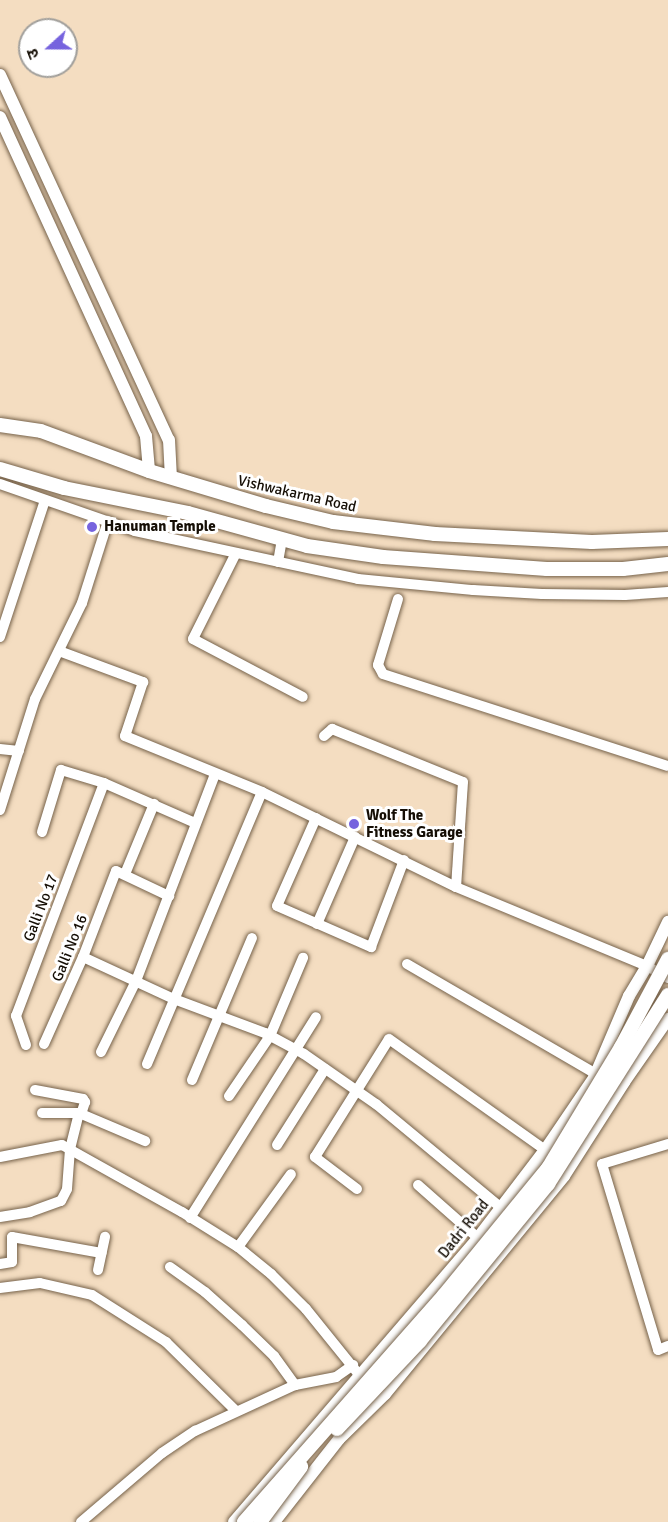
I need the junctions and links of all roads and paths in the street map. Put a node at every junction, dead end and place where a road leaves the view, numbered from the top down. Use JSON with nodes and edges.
{"nodes":[{"id":1,"x":0,"y":75,"type":"edge"},
{"id":2,"x":0,"y":117,"type":"edge"},
{"id":3,"x":0,"y":425,"type":"edge"},
{"id":4,"x":149,"y":471,"type":"junction"},
{"id":5,"x":1,"y":472,"type":"edge"},
{"id":6,"x":171,"y":477,"type":"junction"},
{"id":7,"x":0,"y":484,"type":"edge"},
{"id":8,"x":45,"y":500,"type":"junction"},
{"id":9,"x":108,"y":521,"type":"junction"},
{"id":10,"x":282,"y":539,"type":"junction"},
{"id":11,"x":668,"y":539,"type":"edge"},
{"id":12,"x":236,"y":553,"type":"junction"},
{"id":13,"x":278,"y":562,"type":"junction"},
{"id":14,"x":668,"y":564,"type":"edge"},
{"id":15,"x":668,"y":592,"type":"edge"},
{"id":16,"x":398,"y":599,"type":"dead end"},
{"id":17,"x":0,"y":637,"type":"edge"},
{"id":18,"x":59,"y":651,"type":"junction"},
{"id":19,"x":303,"y":697,"type":"dead end"},
{"id":20,"x":324,"y":736,"type":"dead end"},
{"id":21,"x":0,"y":749,"type":"edge"},
{"id":22,"x":19,"y":750,"type":"junction"},
{"id":23,"x":668,"y":766,"type":"edge"},
{"id":24,"x":215,"y":774,"type":"junction"},
{"id":25,"x":104,"y":783,"type":"junction"},
{"id":26,"x":262,"y":792,"type":"junction"},
{"id":27,"x":154,"y":804,"type":"junction"},
{"id":28,"x":0,"y":810,"type":"edge"},
{"id":29,"x":316,"y":818,"type":"junction"},
{"id":30,"x":195,"y":823,"type":"junction"},
{"id":31,"x":42,"y":832,"type":"dead end"},
{"id":32,"x":356,"y":837,"type":"junction"},
{"id":33,"x":404,"y":860,"type":"junction"},
{"id":34,"x":125,"y":874,"type":"junction"},
{"id":35,"x":456,"y":887,"type":"junction"},
{"id":36,"x":169,"y":896,"type":"junction"},
{"id":37,"x":668,"y":922,"type":"edge"},
{"id":38,"x":317,"y":924,"type":"junction"},
{"id":39,"x":252,"y":938,"type":"dead end"},
{"id":40,"x":83,"y":957,"type":"junction"},
{"id":41,"x":303,"y":958,"type":"dead end"},
{"id":42,"x":668,"y":959,"type":"edge"},
{"id":43,"x":406,"y":964,"type":"dead end"},
{"id":44,"x":648,"y":966,"type":"junction"},
{"id":45,"x":668,"y":978,"type":"edge"},
{"id":46,"x":136,"y":981,"type":"junction"},
{"id":47,"x":668,"y":995,"type":"edge"},
{"id":48,"x":174,"y":999,"type":"junction"},
{"id":49,"x":219,"y":1016,"type":"junction"},
{"id":50,"x":316,"y":1017,"type":"dead end"},
{"id":51,"x":668,"y":1019,"type":"edge"},
{"id":52,"x":270,"y":1036,"type":"junction"},
{"id":53,"x":44,"y":1044,"type":"dead end"},
{"id":54,"x":26,"y":1045,"type":"dead end"},
{"id":55,"x":297,"y":1051,"type":"junction"},
{"id":56,"x":101,"y":1052,"type":"dead end"},
{"id":57,"x":147,"y":1064,"type":"dead end"},
{"id":58,"x":325,"y":1069,"type":"junction"},
{"id":59,"x":596,"y":1074,"type":"junction"},
{"id":60,"x":192,"y":1080,"type":"dead end"},
{"id":61,"x":35,"y":1090,"type":"dead end"},
{"id":62,"x":355,"y":1090,"type":"junction"},
{"id":63,"x":229,"y":1096,"type":"dead end"},
{"id":64,"x":42,"y":1113,"type":"dead end"},
{"id":65,"x":80,"y":1114,"type":"junction"},
{"id":66,"x":145,"y":1141,"type":"dead end"},
{"id":67,"x":668,"y":1144,"type":"edge"},
{"id":68,"x":277,"y":1145,"type":"dead end"},
{"id":69,"x":70,"y":1149,"type":"junction"},
{"id":70,"x":545,"y":1150,"type":"junction"},
{"id":71,"x":0,"y":1157,"type":"edge"},
{"id":72,"x":291,"y":1174,"type":"dead end"},
{"id":73,"x":418,"y":1185,"type":"dead end"},
{"id":74,"x":357,"y":1189,"type":"dead end"},
{"id":75,"x":501,"y":1208,"type":"junction"},
{"id":76,"x":0,"y":1217,"type":"edge"},
{"id":77,"x":190,"y":1218,"type":"junction"},
{"id":78,"x":523,"y":1226,"type":"junction"},
{"id":79,"x":105,"y":1238,"type":"dead end"},
{"id":80,"x":478,"y":1238,"type":"junction"},
{"id":81,"x":238,"y":1247,"type":"junction"},
{"id":82,"x":102,"y":1253,"type":"junction"},
{"id":83,"x":0,"y":1264,"type":"edge"},
{"id":84,"x":170,"y":1267,"type":"dead end"},
{"id":85,"x":98,"y":1270,"type":"dead end"},
{"id":86,"x":0,"y":1288,"type":"edge"},
{"id":87,"x":668,"y":1346,"type":"edge"},
{"id":88,"x":352,"y":1365,"type":"junction"},
{"id":89,"x":360,"y":1376,"type":"junction"},
{"id":90,"x":295,"y":1385,"type":"junction"},
{"id":91,"x":344,"y":1393,"type":"junction"},
{"id":92,"x":236,"y":1411,"type":"junction"},
{"id":93,"x":366,"y":1413,"type":"junction"},
{"id":94,"x":81,"y":1522,"type":"edge"},
{"id":95,"x":234,"y":1522,"type":"edge"},
{"id":96,"x":244,"y":1522,"type":"edge"},
{"id":97,"x":260,"y":1522,"type":"edge"},
{"id":98,"x":274,"y":1522,"type":"edge"}],
"edges":[{"from":1,"to":6,"type":"street"},
{"from":2,"to":4,"type":"street"},
{"from":3,"to":4,"type":"main road","name":"Vishwakarma Road"},
{"from":4,"to":6,"type":"main road","name":"Vishwakarma Road"},
{"from":5,"to":10,"type":"main road"},
{"from":6,"to":11,"type":"main road","name":"Vishwakarma Road"},
{"from":7,"to":8,"type":"street"},
{"from":8,"to":9,"type":"street"},
{"from":8,"to":17,"type":"street"},
{"from":9,"to":12,"type":"street"},
{"from":9,"to":18,"type":"street"},
{"from":10,"to":13,"type":"street"},
{"from":10,"to":14,"type":"main road"},
{"from":12,"to":13,"type":"street"},
{"from":12,"to":19,"type":"street"},
{"from":13,"to":15,"type":"street"},
{"from":16,"to":23,"type":"street"},
{"from":18,"to":22,"type":"street"},
{"from":18,"to":24,"type":"street"},
{"from":20,"to":35,"type":"street"},
{"from":21,"to":22,"type":"street"},
{"from":22,"to":28,"type":"street"},
{"from":24,"to":26,"type":"street"},
{"from":24,"to":30,"type":"street"},
{"from":25,"to":27,"type":"street"},
{"from":25,"to":31,"type":"street"},
{"from":25,"to":54,"type":"street","name":"Galli No 17"},
{"from":26,"to":29,"type":"street"},
{"from":26,"to":48,"type":"street"},
{"from":27,"to":30,"type":"street"},
{"from":27,"to":34,"type":"street"},
{"from":29,"to":32,"type":"street"},
{"from":29,"to":38,"type":"street"},
{"from":30,"to":36,"type":"street"},
{"from":32,"to":33,"type":"street"},
{"from":32,"to":38,"type":"street"},
{"from":33,"to":35,"type":"street"},
{"from":33,"to":38,"type":"street"},
{"from":34,"to":36,"type":"street"},
{"from":34,"to":40,"type":"street","name":"Galli No 16"},
{"from":35,"to":44,"type":"street"},
{"from":36,"to":46,"type":"street"},
{"from":37,"to":44,"type":"street","name":"Dadri Road"},
{"from":39,"to":49,"type":"street"},
{"from":40,"to":46,"type":"street"},
{"from":40,"to":53,"type":"street","name":"Galli No 16"},
{"from":41,"to":52,"type":"street"},
{"from":42,"to":96,"type":"main road","bridge":true},
{"from":43,"to":59,"type":"street"},
{"from":44,"to":45,"type":"street"},
{"from":44,"to":59,"type":"street","name":"Dadri Road"},
{"from":46,"to":48,"type":"street"},
{"from":46,"to":56,"type":"street"},
{"from":47,"to":97,"type":"main road","bridge":true},
{"from":48,"to":49,"type":"street"},
{"from":48,"to":57,"type":"street"},
{"from":49,"to":52,"type":"street"},
{"from":49,"to":60,"type":"street"},
{"from":50,"to":55,"type":"street"},
{"from":51,"to":78,"type":"street"},
{"from":52,"to":55,"type":"street"},
{"from":52,"to":63,"type":"street"},
{"from":55,"to":58,"type":"street"},
{"from":55,"to":77,"type":"street"},
{"from":58,"to":62,"type":"street"},
{"from":58,"to":68,"type":"street"},
{"from":59,"to":70,"type":"street","name":"Dadri Road"},
{"from":61,"to":65,"type":"street"},
{"from":62,"to":70,"type":"street"},
{"from":62,"to":74,"type":"street"},
{"from":62,"to":75,"type":"street"},
{"from":64,"to":65,"type":"street"},
{"from":65,"to":66,"type":"street"},
{"from":65,"to":69,"type":"street"},
{"from":67,"to":87,"type":"street"},
{"from":69,"to":71,"type":"street"},
{"from":69,"to":76,"type":"street"},
{"from":69,"to":77,"type":"street"},
{"from":70,"to":75,"type":"street","name":"Dadri Road"},
{"from":72,"to":81,"type":"street"},
{"from":73,"to":80,"type":"street"},
{"from":75,"to":78,"type":"street"},
{"from":75,"to":80,"type":"street","name":"Dadri Road"},
{"from":77,"to":81,"type":"street"},
{"from":78,"to":93,"type":"street"},
{"from":79,"to":82,"type":"street"},
{"from":80,"to":89,"type":"street","name":"Dadri Road"},
{"from":81,"to":88,"type":"street"},
{"from":82,"to":83,"type":"street"},
{"from":82,"to":85,"type":"street"},
{"from":84,"to":90,"type":"street"},
{"from":86,"to":92,"type":"street"},
{"from":88,"to":89,"type":"street"},
{"from":88,"to":90,"type":"street"},
{"from":89,"to":91,"type":"street","name":"Dadri Road"},
{"from":90,"to":92,"type":"street"},
{"from":91,"to":93,"type":"street"},
{"from":91,"to":95,"type":"street","name":"Dadri Road"},
{"from":92,"to":94,"type":"street"},
{"from":93,"to":98,"type":"street"}]}
